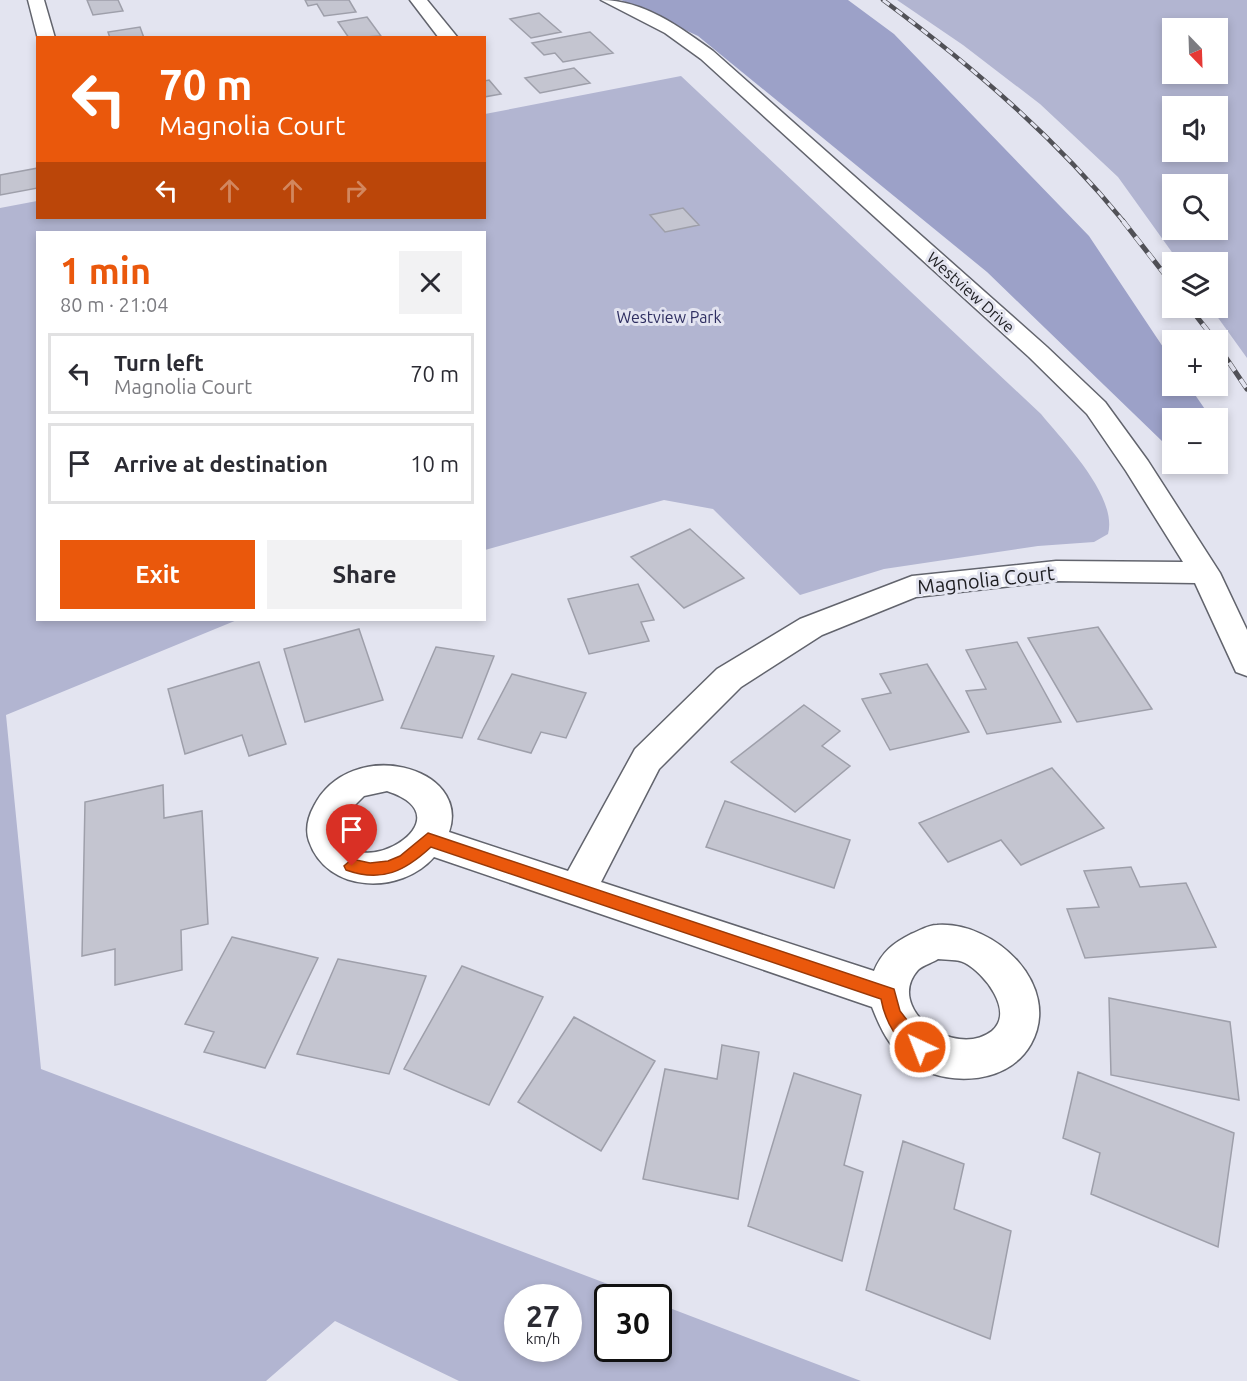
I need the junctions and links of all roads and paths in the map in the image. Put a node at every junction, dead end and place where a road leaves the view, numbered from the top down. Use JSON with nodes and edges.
{"nodes":[{"id":1,"x":36,"y":0,"type":"edge"},
{"id":2,"x":418,"y":0,"type":"edge"},
{"id":3,"x":609,"y":0,"type":"edge"},
{"id":4,"x":45,"y":36,"type":"edge"},
{"id":5,"x":447,"y":36,"type":"edge"},
{"id":6,"x":1204,"y":573,"type":"junction"},
{"id":7,"x":1247,"y":664,"type":"edge"},
{"id":8,"x":428,"y":840,"type":"dead end"},
{"id":9,"x":578,"y":890,"type":"junction"},
{"id":10,"x":888,"y":994,"type":"dead end"}],
"edges":[{"from":1,"to":4,"type":"street"},
{"from":2,"to":5,"type":"street"},
{"from":3,"to":6,"type":"street","name":"Westview Drive"},
{"from":6,"to":7,"type":"street","name":"Westview Drive"},
{"from":6,"to":9,"type":"street","name":"Magnolia Court"},
{"from":8,"to":9,"type":"street"},
{"from":9,"to":10,"type":"street"}]}
